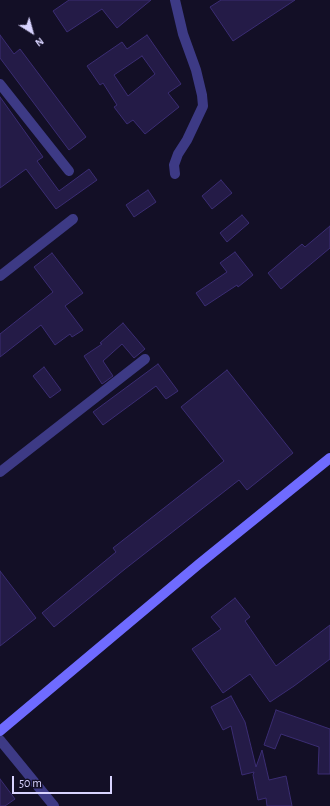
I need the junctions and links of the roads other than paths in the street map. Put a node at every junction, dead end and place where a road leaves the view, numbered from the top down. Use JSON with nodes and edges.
{"nodes":[{"id":1,"x":175,"y":0,"type":"edge"},
{"id":2,"x":0,"y":84,"type":"edge"},
{"id":3,"x":69,"y":171,"type":"dead end"},
{"id":4,"x":175,"y":174,"type":"dead end"},
{"id":5,"x":73,"y":219,"type":"dead end"},
{"id":6,"x":0,"y":276,"type":"edge"},
{"id":7,"x":145,"y":359,"type":"dead end"},
{"id":8,"x":330,"y":458,"type":"edge"},
{"id":9,"x":0,"y":472,"type":"edge"},
{"id":10,"x":0,"y":731,"type":"edge"},
{"id":11,"x":0,"y":740,"type":"edge"},
{"id":12,"x":54,"y":806,"type":"edge"}],
"edges":[{"from":1,"to":4,"type":"street"},
{"from":2,"to":3,"type":"street"},
{"from":5,"to":6,"type":"street"},
{"from":7,"to":9,"type":"street"},
{"from":8,"to":10,"type":"street"},
{"from":11,"to":12,"type":"street"}]}
